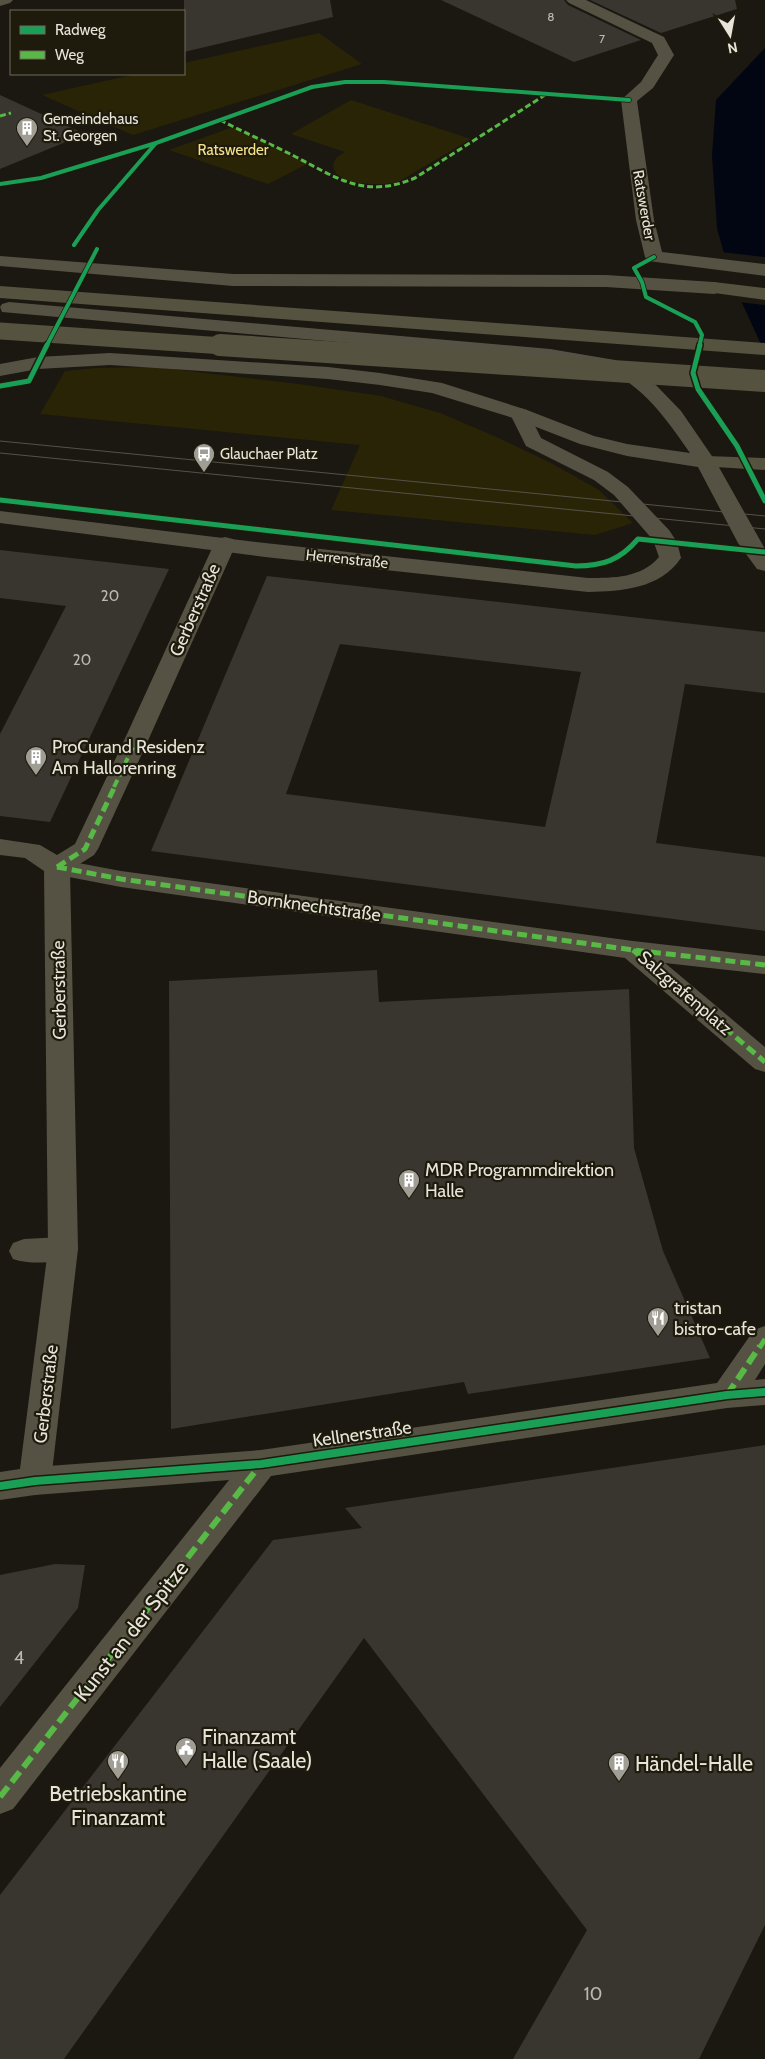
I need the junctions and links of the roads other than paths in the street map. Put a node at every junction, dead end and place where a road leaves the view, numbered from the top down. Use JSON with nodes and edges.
{"nodes":[{"id":1,"x":5,"y":0,"type":"edge"},
{"id":2,"x":574,"y":0,"type":"edge"},
{"id":3,"x":0,"y":1,"type":"edge"},
{"id":4,"x":0,"y":261,"type":"edge"},
{"id":5,"x":765,"y":270,"type":"edge"},
{"id":6,"x":714,"y":288,"type":"joint"},
{"id":7,"x":765,"y":294,"type":"edge"},
{"id":8,"x":3,"y":297,"type":"edge"},
{"id":9,"x":0,"y":331,"type":"edge"},
{"id":10,"x":0,"y":344,"type":"edge"},
{"id":11,"x":765,"y":349,"type":"edge"},
{"id":12,"x":0,"y":370,"type":"edge"},
{"id":13,"x":765,"y":381,"type":"edge"},
{"id":14,"x":520,"y":414,"type":"junction"},
{"id":15,"x":706,"y":462,"type":"junction"},
{"id":16,"x":765,"y":464,"type":"edge"},
{"id":17,"x":0,"y":517,"type":"edge"},
{"id":18,"x":225,"y":544,"type":"junction"},
{"id":19,"x":765,"y":564,"type":"edge"},
{"id":20,"x":0,"y":847,"type":"edge"},
{"id":21,"x":57,"y":867,"type":"junction"},
{"id":22,"x":633,"y":950,"type":"junction"},
{"id":23,"x":765,"y":966,"type":"edge"},
{"id":24,"x":765,"y":1062,"type":"edge"},
{"id":25,"x":63,"y":1249,"type":"junction"},
{"id":26,"x":24,"y":1251,"type":"dead end"},
{"id":27,"x":765,"y":1340,"type":"edge"},
{"id":28,"x":765,"y":1392,"type":"edge"},
{"id":29,"x":727,"y":1395,"type":"junction"},
{"id":30,"x":261,"y":1464,"type":"junction"},
{"id":31,"x":35,"y":1481,"type":"junction"},
{"id":32,"x":0,"y":1486,"type":"edge"},
{"id":33,"x":0,"y":1797,"type":"edge"}],
"edges":[{"from":1,"to":3,"type":"street"},
{"from":2,"to":5,"type":"street","name":"Ratswerder"},
{"from":4,"to":6,"type":"street"},
{"from":6,"to":7,"type":"main road"},
{"from":8,"to":10,"type":"street"},
{"from":8,"to":11,"type":"main road"},
{"from":8,"to":15,"type":"street"},
{"from":9,"to":13,"type":"main road","bridge":true},
{"from":12,"to":14,"type":"street"},
{"from":14,"to":15,"type":"street"},
{"from":14,"to":18,"type":"street","name":"Herrenstraße"},
{"from":15,"to":16,"type":"main road"},
{"from":15,"to":19,"type":"street"},
{"from":17,"to":18,"type":"street","name":"Herrenstraße"},
{"from":18,"to":21,"type":"street","name":"Gerberstraße"},
{"from":20,"to":21,"type":"street","name":"Bornknechtstraße"},
{"from":21,"to":22,"type":"street","name":"Bornknechtstraße"},
{"from":21,"to":25,"type":"street","name":"Gerberstraße"},
{"from":22,"to":23,"type":"street","name":"Salzgrafenplatz"},
{"from":22,"to":24,"type":"street","name":"Salzgrafenplatz"},
{"from":25,"to":26,"type":"street"},
{"from":25,"to":31,"type":"street","name":"Gerberstraße"},
{"from":27,"to":29,"type":"street"},
{"from":28,"to":29,"type":"street"},
{"from":29,"to":30,"type":"street","name":"Kellnerstraße"},
{"from":30,"to":31,"type":"street","name":"Kellnerstraße"},
{"from":30,"to":33,"type":"street","name":"Kunst an der Spitze"},
{"from":31,"to":32,"type":"street","name":"Kellnerstraße"}]}
